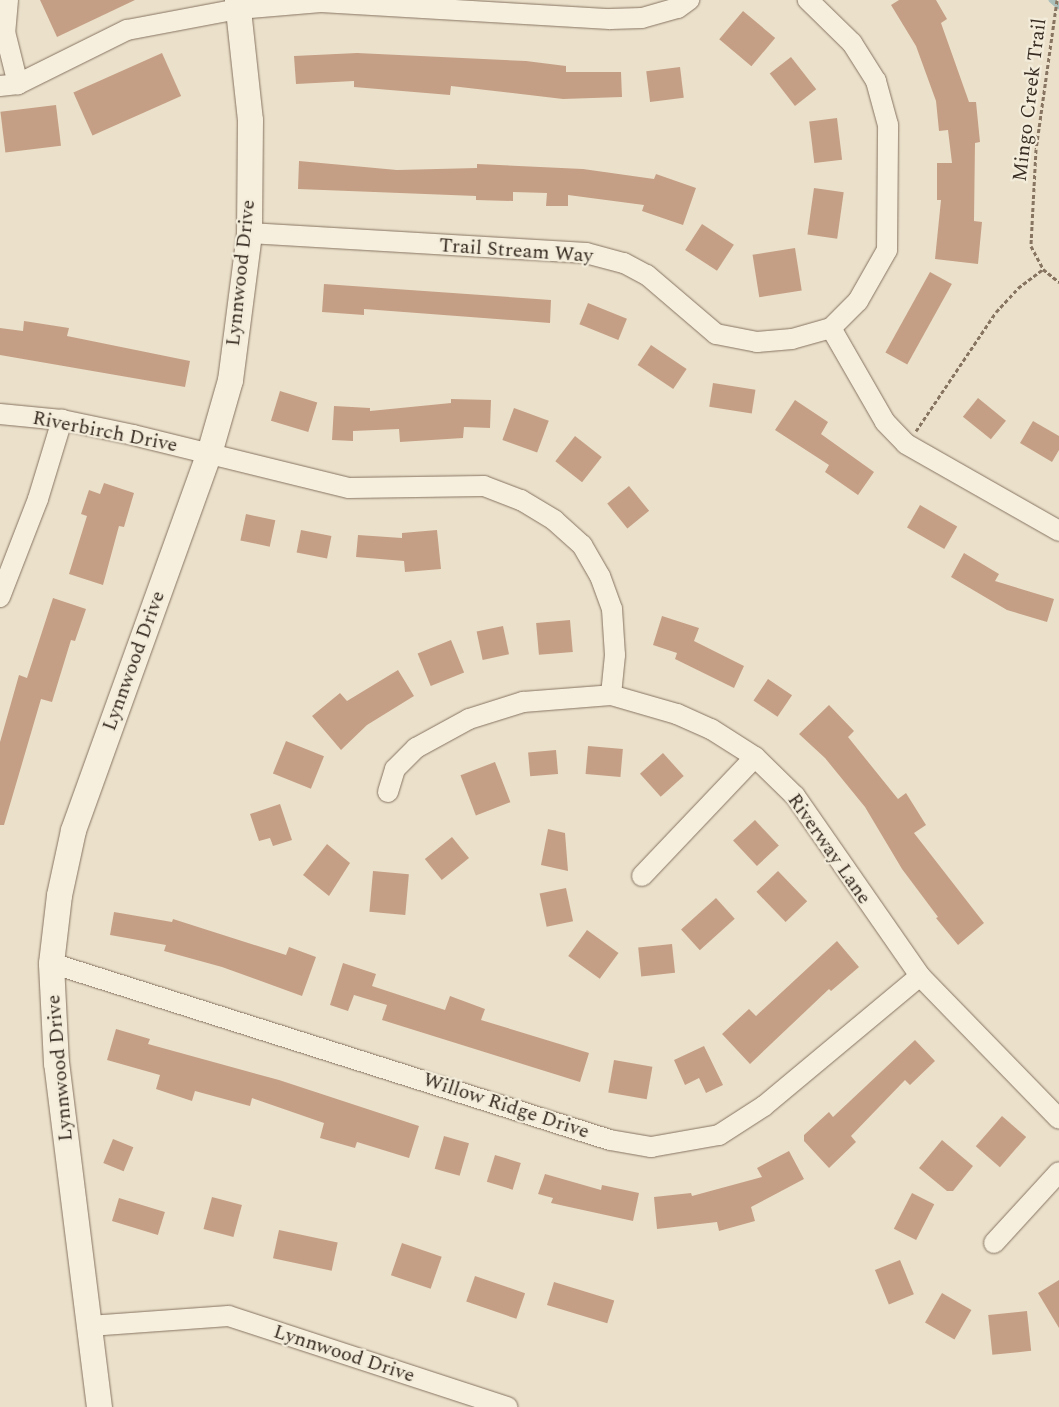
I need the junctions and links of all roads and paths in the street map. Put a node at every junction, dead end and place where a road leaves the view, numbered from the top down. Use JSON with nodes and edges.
{"nodes":[{"id":1,"x":8,"y":0,"type":"edge"},
{"id":2,"x":689,"y":0,"type":"edge"},
{"id":3,"x":808,"y":0,"type":"edge"},
{"id":4,"x":1057,"y":0,"type":"edge"},
{"id":5,"x":237,"y":4,"type":"edge"},
{"id":6,"x":9,"y":85,"type":"edge"},
{"id":7,"x":249,"y":233,"type":"junction"},
{"id":8,"x":1043,"y":269,"type":"junction"},
{"id":9,"x":1059,"y":282,"type":"edge"},
{"id":10,"x":831,"y":328,"type":"junction"},
{"id":11,"x":0,"y":414,"type":"edge"},
{"id":12,"x":62,"y":420,"type":"junction"},
{"id":13,"x":906,"y":444,"type":"junction"},
{"id":14,"x":210,"y":453,"type":"junction"},
{"id":15,"x":1059,"y":531,"type":"edge"},
{"id":16,"x":0,"y":597,"type":"edge"},
{"id":17,"x":611,"y":695,"type":"junction"},
{"id":18,"x":755,"y":757,"type":"junction"},
{"id":19,"x":388,"y":792,"type":"dead end"},
{"id":20,"x":642,"y":876,"type":"dead end"},
{"id":21,"x":51,"y":963,"type":"junction"},
{"id":22,"x":920,"y":976,"type":"junction"},
{"id":23,"x":1059,"y":1119,"type":"edge"},
{"id":24,"x":1059,"y":1172,"type":"edge"},
{"id":25,"x":994,"y":1243,"type":"dead end"},
{"id":26,"x":89,"y":1326,"type":"junction"},
{"id":27,"x":99,"y":1407,"type":"edge"},
{"id":28,"x":508,"y":1407,"type":"edge"}],
"edges":[{"from":1,"to":6,"type":"street"},
{"from":2,"to":5,"type":"street"},
{"from":3,"to":10,"type":"street","name":"Trail Stream Way"},
{"from":4,"to":8,"type":"path","name":"Mingo Creek Trail"},
{"from":5,"to":6,"type":"street"},
{"from":5,"to":7,"type":"street","name":"Lynnwood Drive"},
{"from":7,"to":10,"type":"street","name":"Trail Stream Way"},
{"from":7,"to":14,"type":"street","name":"Lynnwood Drive"},
{"from":8,"to":9,"type":"path","name":"Mingo Creek Trail"},
{"from":8,"to":13,"type":"path"},
{"from":10,"to":13,"type":"street"},
{"from":11,"to":12,"type":"street","name":"Riverbirch Drive"},
{"from":12,"to":14,"type":"street","name":"Riverbirch Drive"},
{"from":12,"to":16,"type":"street"},
{"from":13,"to":15,"type":"street"},
{"from":14,"to":17,"type":"street","name":"Riverbirch Drive"},
{"from":14,"to":21,"type":"street","name":"Lynnwood Drive"},
{"from":17,"to":18,"type":"street","name":"Riverway Lane"},
{"from":17,"to":19,"type":"street","name":"Riverway Lane"},
{"from":18,"to":20,"type":"street"},
{"from":18,"to":22,"type":"street","name":"Riverway Lane"},
{"from":21,"to":22,"type":"street","name":"Willow Ridge Drive"},
{"from":21,"to":26,"type":"street","name":"Lynnwood Drive"},
{"from":22,"to":23,"type":"street","name":"Riverway Lane"},
{"from":24,"to":25,"type":"street"},
{"from":26,"to":27,"type":"street","name":"Lynnwood Drive"},
{"from":26,"to":28,"type":"street","name":"Lynnwood Drive"}]}
